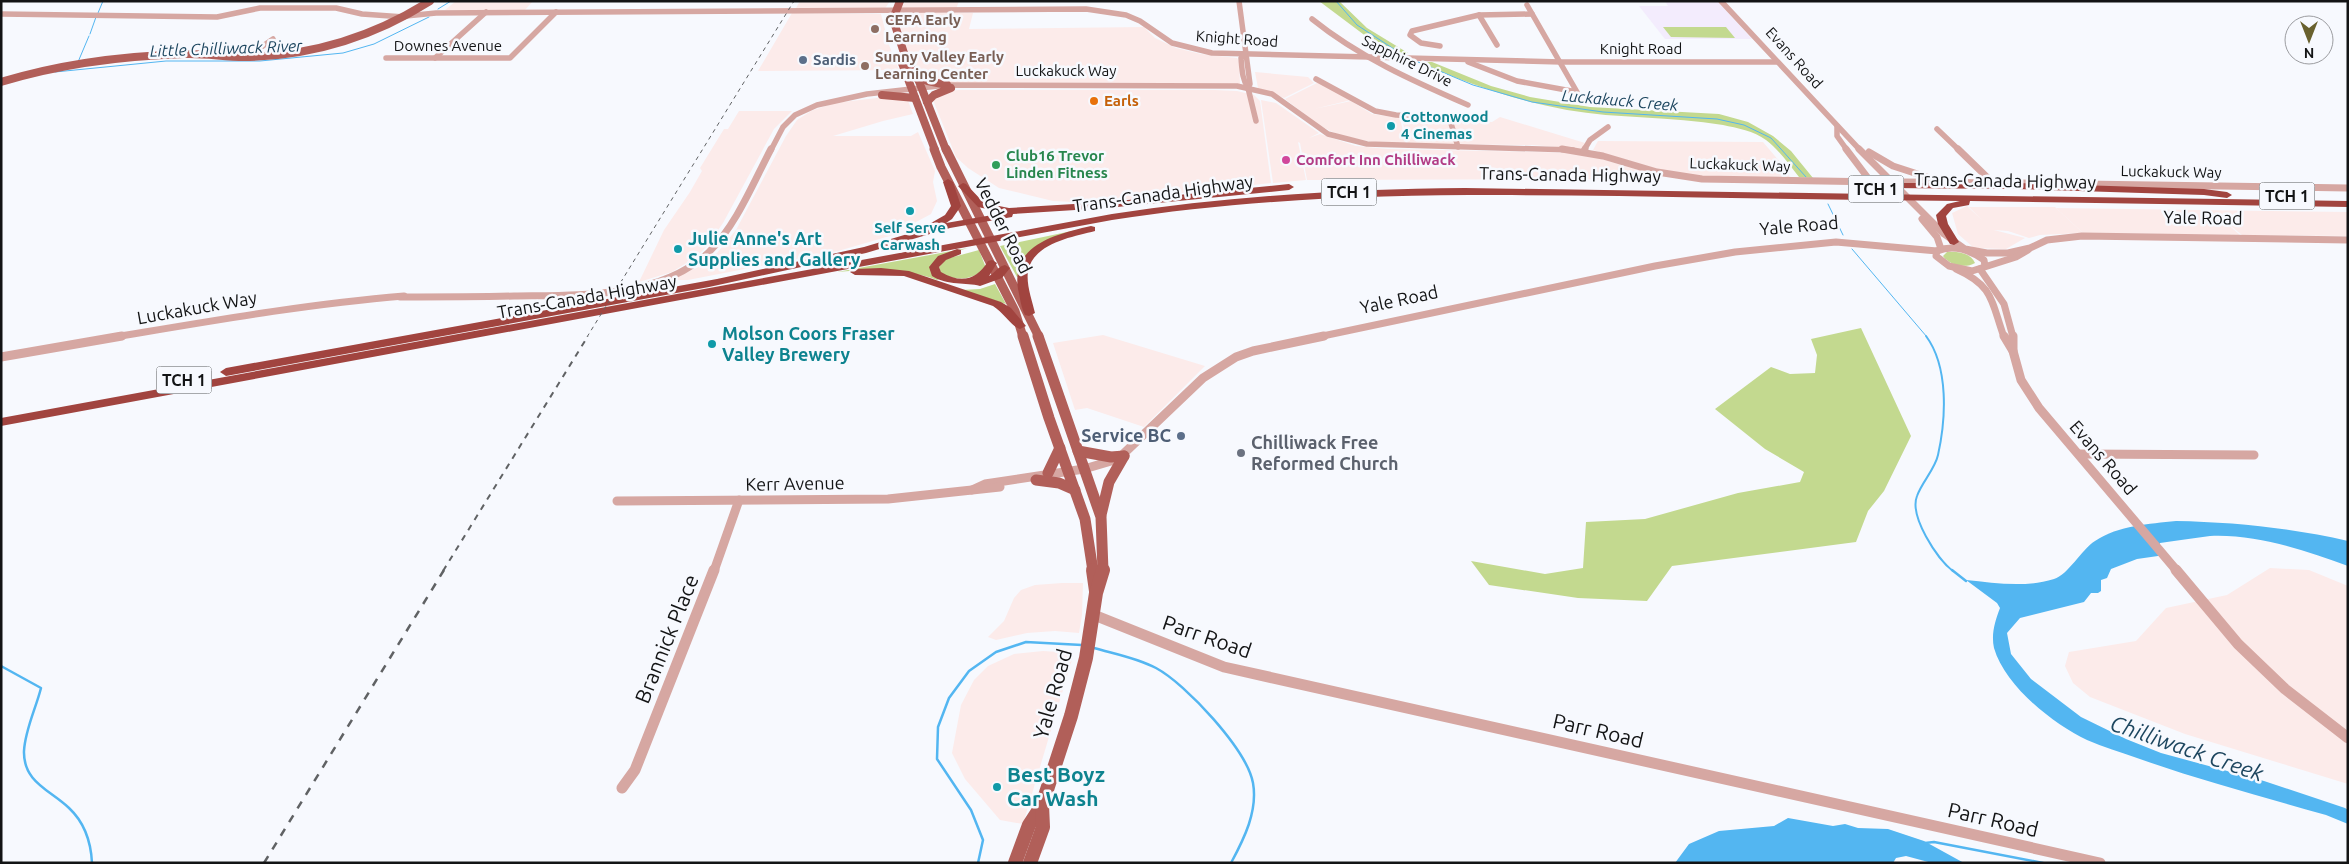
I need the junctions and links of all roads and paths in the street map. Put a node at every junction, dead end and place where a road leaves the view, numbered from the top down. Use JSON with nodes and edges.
{"nodes":[{"id":1,"x":430,"y":1,"type":"edge"},
{"id":2,"x":831,"y":1,"type":"edge"},
{"id":3,"x":894,"y":1,"type":"edge"},
{"id":4,"x":900,"y":1,"type":"edge"},
{"id":5,"x":999,"y":1,"type":"edge"},
{"id":6,"x":1239,"y":1,"type":"edge"},
{"id":7,"x":1721,"y":1,"type":"edge"},
{"id":8,"x":1527,"y":5,"type":"dead end"},
{"id":9,"x":419,"y":9,"type":"junction"},
{"id":10,"x":997,"y":10,"type":"junction"},
{"id":11,"x":891,"y":11,"type":"junction"},
{"id":12,"x":486,"y":12,"type":"junction"},
{"id":13,"x":556,"y":12,"type":"junction"},
{"id":14,"x":825,"y":12,"type":"junction"},
{"id":15,"x":436,"y":13,"type":"junction"},
{"id":16,"x":1,"y":14,"type":"edge"},
{"id":17,"x":1532,"y":14,"type":"junction"},
{"id":18,"x":1479,"y":15,"type":"junction"},
{"id":19,"x":405,"y":17,"type":"junction"},
{"id":20,"x":1312,"y":19,"type":"dead end"},
{"id":21,"x":273,"y":39,"type":"dead end"},
{"id":22,"x":1497,"y":45,"type":"dead end"},
{"id":23,"x":1440,"y":46,"type":"dead end"},
{"id":24,"x":1245,"y":54,"type":"junction"},
{"id":25,"x":247,"y":57,"type":"junction"},
{"id":26,"x":1366,"y":57,"type":"junction"},
{"id":27,"x":386,"y":58,"type":"dead end"},
{"id":28,"x":435,"y":58,"type":"junction"},
{"id":29,"x":1461,"y":59,"type":"junction"},
{"id":30,"x":1561,"y":62,"type":"junction"},
{"id":31,"x":1776,"y":62,"type":"junction"},
{"id":32,"x":1316,"y":78,"type":"dead end"},
{"id":33,"x":918,"y":79,"type":"junction"},
{"id":34,"x":1,"y":82,"type":"edge"},
{"id":35,"x":949,"y":87,"type":"junction"},
{"id":36,"x":922,"y":89,"type":"junction"},
{"id":37,"x":1249,"y":89,"type":"junction"},
{"id":38,"x":897,"y":90,"type":"joint"},
{"id":39,"x":912,"y":90,"type":"junction"},
{"id":40,"x":882,"y":95,"type":"joint"},
{"id":41,"x":845,"y":98,"type":"junction"},
{"id":42,"x":1272,"y":98,"type":"junction"},
{"id":43,"x":927,"y":102,"type":"junction"},
{"id":44,"x":1251,"y":102,"type":"junction"},
{"id":45,"x":1283,"y":103,"type":"junction"},
{"id":46,"x":1468,"y":105,"type":"dead end"},
{"id":47,"x":1256,"y":121,"type":"dead end"},
{"id":48,"x":1837,"y":126,"type":"junction"},
{"id":49,"x":1608,"y":127,"type":"dead end"},
{"id":50,"x":1937,"y":129,"type":"dead end"},
{"id":51,"x":1845,"y":135,"type":"junction"},
{"id":52,"x":1858,"y":146,"type":"junction"},
{"id":53,"x":1458,"y":147,"type":"junction"},
{"id":54,"x":1584,"y":151,"type":"junction"},
{"id":55,"x":1916,"y":174,"type":"junction"},
{"id":56,"x":948,"y":182,"type":"junction"},
{"id":57,"x":1871,"y":182,"type":"junction"},
{"id":58,"x":1892,"y":182,"type":"junction"},
{"id":59,"x":1921,"y":182,"type":"junction"},
{"id":60,"x":1947,"y":182,"type":"junction"},
{"id":61,"x":1992,"y":183,"type":"junction"},
{"id":62,"x":1381,"y":184,"type":"junction"},
{"id":63,"x":963,"y":186,"type":"junction"},
{"id":64,"x":2348,"y":188,"type":"edge"},
{"id":65,"x":1360,"y":192,"type":"junction"},
{"id":66,"x":2227,"y":195,"type":"junction"},
{"id":67,"x":2348,"y":196,"type":"edge"},
{"id":68,"x":2168,"y":202,"type":"junction"},
{"id":69,"x":2348,"y":204,"type":"edge"},
{"id":70,"x":1915,"y":208,"type":"junction"},
{"id":71,"x":1053,"y":209,"type":"junction"},
{"id":72,"x":1140,"y":217,"type":"junction"},
{"id":73,"x":975,"y":221,"type":"junction"},
{"id":74,"x":908,"y":237,"type":"junction"},
{"id":75,"x":2348,"y":240,"type":"edge"},
{"id":76,"x":1954,"y":242,"type":"junction"},
{"id":77,"x":1886,"y":246,"type":"junction"},
{"id":78,"x":2030,"y":248,"type":"junction"},
{"id":79,"x":990,"y":250,"type":"junction"},
{"id":80,"x":1939,"y":250,"type":"junction"},
{"id":81,"x":1969,"y":251,"type":"junction"},
{"id":82,"x":1941,"y":262,"type":"junction"},
{"id":83,"x":992,"y":263,"type":"junction"},
{"id":84,"x":1983,"y":268,"type":"junction"},
{"id":85,"x":1956,"y":269,"type":"junction"},
{"id":86,"x":1002,"y":272,"type":"junction"},
{"id":87,"x":709,"y":284,"type":"junction"},
{"id":88,"x":940,"y":284,"type":"junction"},
{"id":89,"x":621,"y":309,"type":"junction"},
{"id":90,"x":1029,"y":313,"type":"junction"},
{"id":91,"x":1020,"y":326,"type":"junction"},
{"id":92,"x":2013,"y":351,"type":"junction"},
{"id":93,"x":1,"y":357,"type":"edge"},
{"id":94,"x":1,"y":415,"type":"edge"},
{"id":95,"x":1,"y":422,"type":"edge"},
{"id":96,"x":1060,"y":448,"type":"junction"},
{"id":97,"x":1078,"y":451,"type":"junction"},
{"id":98,"x":2080,"y":454,"type":"junction"},
{"id":99,"x":2254,"y":455,"type":"dead end"},
{"id":100,"x":1124,"y":456,"type":"junction"},
{"id":101,"x":1084,"y":469,"type":"junction"},
{"id":102,"x":1068,"y":471,"type":"junction"},
{"id":103,"x":1048,"y":472,"type":"junction"},
{"id":104,"x":1036,"y":480,"type":"junction"},
{"id":105,"x":972,"y":490,"type":"junction"},
{"id":106,"x":1075,"y":490,"type":"junction"},
{"id":107,"x":739,"y":500,"type":"junction"},
{"id":108,"x":617,"y":501,"type":"dead end"},
{"id":109,"x":1101,"y":517,"type":"junction"},
{"id":110,"x":1096,"y":593,"type":"junction"},
{"id":111,"x":1094,"y":616,"type":"junction"},
{"id":112,"x":2348,"y":738,"type":"edge"},
{"id":113,"x":622,"y":788,"type":"dead end"},
{"id":114,"x":1042,"y":805,"type":"junction"},
{"id":115,"x":1015,"y":863,"type":"edge"},
{"id":116,"x":1030,"y":863,"type":"edge"},
{"id":117,"x":2100,"y":863,"type":"edge"}],
"edges":[{"from":1,"to":9,"type":"main road"},
{"from":2,"to":14,"type":"street"},
{"from":3,"to":11,"type":"main road"},
{"from":4,"to":11,"type":"main road"},
{"from":5,"to":10,"type":"street"},
{"from":6,"to":24,"type":"street"},
{"from":7,"to":31,"type":"street","name":"Evans Road"},
{"from":8,"to":17,"type":"street"},
{"from":9,"to":15,"type":"street","name":"Knight Road"},
{"from":9,"to":19,"type":"main road"},
{"from":10,"to":11,"type":"street","name":"Knight Road"},
{"from":10,"to":24,"type":"street","name":"Knight Road"},
{"from":11,"to":14,"type":"street","name":"Knight Road"},
{"from":11,"to":33,"type":"main road","name":"Vedder Road"},
{"from":11,"to":39,"type":"main road","name":"Vedder Road"},
{"from":12,"to":13,"type":"street","name":"Knight Road"},
{"from":12,"to":15,"type":"street","name":"Knight Road"},
{"from":12,"to":28,"type":"street"},
{"from":13,"to":14,"type":"street","name":"Knight Road"},
{"from":13,"to":28,"type":"street","name":"Downes Avenue"},
{"from":15,"to":19,"type":"street","name":"Knight Road"},
{"from":16,"to":19,"type":"street","name":"Knight Road"},
{"from":17,"to":18,"type":"street"},
{"from":17,"to":30,"type":"street"},
{"from":18,"to":22,"type":"street"},
{"from":18,"to":23,"type":"street"},
{"from":19,"to":25,"type":"main road"},
{"from":20,"to":26,"type":"street","name":"Sapphire Drive"},
{"from":21,"to":25,"type":"street"},
{"from":24,"to":26,"type":"street","name":"Knight Road"},
{"from":24,"to":37,"type":"street"},
{"from":25,"to":34,"type":"main road"},
{"from":26,"to":29,"type":"street","name":"Knight Road"},
{"from":26,"to":46,"type":"street","name":"Sapphire Drive"},
{"from":27,"to":28,"type":"street","name":"Downes Avenue"},
{"from":29,"to":30,"type":"street","name":"Knight Road"},
{"from":29,"to":30,"type":"street"},
{"from":30,"to":31,"type":"street","name":"Knight Road"},
{"from":31,"to":48,"type":"street","name":"Evans Road"},
{"from":32,"to":53,"type":"street"},
{"from":33,"to":35,"type":"main road"},
{"from":33,"to":36,"type":"main road","name":"Vedder Road"},
{"from":35,"to":36,"type":"street","name":"Luckakuck Way"},
{"from":35,"to":37,"type":"street","name":"Luckakuck Way"},
{"from":35,"to":43,"type":"main road"},
{"from":36,"to":39,"type":"street","name":"Luckakuck Way"},
{"from":36,"to":43,"type":"main road","name":"Vedder Road"},
{"from":37,"to":42,"type":"street","name":"Luckakuck Way"},
{"from":37,"to":44,"type":"street"},
{"from":37,"to":45,"type":"street","name":"Luckakuck Way"},
{"from":38,"to":39,"type":"main road"},
{"from":38,"to":41,"type":"street","name":"Luckakuck Way"},
{"from":39,"to":40,"type":"main road"},
{"from":39,"to":56,"type":"main road","name":"Vedder Road"},
{"from":40,"to":41,"type":"street","name":"Luckakuck Way"},
{"from":41,"to":93,"type":"street","name":"Luckakuck Way"},
{"from":42,"to":44,"type":"street"},
{"from":42,"to":45,"type":"street","name":"Luckakuck Way"},
{"from":43,"to":63,"type":"main road","name":"Vedder Road"},
{"from":44,"to":47,"type":"street"},
{"from":45,"to":53,"type":"street","name":"Luckakuck Way"},
{"from":48,"to":51,"type":"street","name":"Evans Road"},
{"from":48,"to":57,"type":"street"},
{"from":49,"to":54,"type":"street"},
{"from":50,"to":61,"type":"street"},
{"from":51,"to":52,"type":"street","name":"Evans Road"},
{"from":51,"to":58,"type":"street","name":"Evans Road"},
{"from":52,"to":55,"type":"street"},
{"from":52,"to":58,"type":"street","name":"Evans Road"},
{"from":53,"to":54,"type":"street","name":"Luckakuck Way"},
{"from":54,"to":57,"type":"street","name":"Luckakuck Way"},
{"from":55,"to":59,"type":"street"},
{"from":55,"to":60,"type":"street"},
{"from":56,"to":73,"type":"main road","name":"Vedder Road"},
{"from":56,"to":74,"type":"highway"},
{"from":57,"to":58,"type":"street","name":"Luckakuck Way"},
{"from":58,"to":59,"type":"street","name":"Luckakuck Way"},
{"from":58,"to":66,"type":"highway"},
{"from":58,"to":70,"type":"street","name":"Evans Road"},
{"from":59,"to":60,"type":"street","name":"Luckakuck Way"},
{"from":60,"to":61,"type":"street","name":"Luckakuck Way"},
{"from":61,"to":64,"type":"street","name":"Luckakuck Way"},
{"from":62,"to":66,"type":"highway","name":"Trans-Canada Highway","number":"TCH 1"},
{"from":62,"to":71,"type":"highway"},
{"from":62,"to":87,"type":"highway","name":"Trans-Canada Highway","number":"TCH 1"},
{"from":63,"to":71,"type":"highway"},
{"from":63,"to":73,"type":"main road","name":"Vedder Road"},
{"from":65,"to":68,"type":"highway","name":"Trans-Canada Highway","number":"TCH 1"},
{"from":65,"to":72,"type":"highway"},
{"from":65,"to":89,"type":"highway","name":"Trans-Canada Highway","number":"TCH 1"},
{"from":66,"to":67,"type":"highway","name":"Trans-Canada Highway","number":"TCH 1"},
{"from":68,"to":69,"type":"highway","name":"Trans-Canada Highway","number":"TCH 1"},
{"from":68,"to":76,"type":"highway"},
{"from":70,"to":76,"type":"street","name":"Evans Road"},
{"from":70,"to":80,"type":"street","name":"Evans Road"},
{"from":71,"to":73,"type":"highway"},
{"from":72,"to":83,"type":"highway"},
{"from":72,"to":90,"type":"highway"},
{"from":73,"to":74,"type":"highway"},
{"from":73,"to":79,"type":"main road","name":"Vedder Road"},
{"from":74,"to":87,"type":"highway"},
{"from":75,"to":78,"type":"street","name":"Yale Road"},
{"from":76,"to":81,"type":"street","name":"Evans Road"},
{"from":77,"to":80,"type":"street","name":"Yale Road"},
{"from":77,"to":82,"type":"street","name":"Yale Road"},
{"from":77,"to":100,"type":"street","name":"Yale Road"},
{"from":78,"to":81,"type":"street","name":"Yale Road"},
{"from":78,"to":84,"type":"street","name":"Yale Road"},
{"from":79,"to":83,"type":"main road","name":"Vedder Road"},
{"from":79,"to":86,"type":"main road","name":"Vedder Road"},
{"from":80,"to":81,"type":"street","name":"Yale Road"},
{"from":80,"to":82,"type":"street","name":"Evans Road"},
{"from":81,"to":84,"type":"street","name":"Evans Road"},
{"from":82,"to":85,"type":"street","name":"Yale Road"},
{"from":83,"to":86,"type":"main road","name":"Vedder Road"},
{"from":84,"to":85,"type":"street","name":"Yale Road"},
{"from":84,"to":92,"type":"street","name":"Evans Road"},
{"from":85,"to":92,"type":"street","name":"Evans Road"},
{"from":86,"to":88,"type":"highway"},
{"from":86,"to":90,"type":"main road","name":"Vedder Road"},
{"from":86,"to":91,"type":"main road","name":"Vedder Road"},
{"from":87,"to":94,"type":"highway","name":"Trans-Canada Highway","number":"TCH 1"},
{"from":88,"to":89,"type":"highway"},
{"from":88,"to":91,"type":"highway"},
{"from":89,"to":95,"type":"highway","name":"Trans-Canada Highway","number":"TCH 1"},
{"from":90,"to":97,"type":"main road","name":"Vedder Road"},
{"from":91,"to":96,"type":"main road","name":"Vedder Road"},
{"from":92,"to":98,"type":"street","name":"Evans Road"},
{"from":96,"to":102,"type":"main road","name":"Vedder Road"},
{"from":96,"to":103,"type":"main road"},
{"from":97,"to":100,"type":"main road"},
{"from":97,"to":101,"type":"main road","name":"Vedder Road"},
{"from":98,"to":99,"type":"street"},
{"from":98,"to":112,"type":"street","name":"Evans Road"},
{"from":100,"to":101,"type":"street","name":"Yale Road"},
{"from":100,"to":109,"type":"main road"},
{"from":101,"to":102,"type":"street"},
{"from":101,"to":109,"type":"main road","name":"Yale Road"},
{"from":102,"to":103,"type":"street","name":"Kerr Avenue"},
{"from":102,"to":104,"type":"street","name":"Kerr Avenue"},
{"from":102,"to":106,"type":"main road","name":"Yale Road"},
{"from":103,"to":105,"type":"street","name":"Kerr Avenue"},
{"from":104,"to":105,"type":"street","name":"Kerr Avenue"},
{"from":104,"to":106,"type":"main road"},
{"from":105,"to":107,"type":"street","name":"Kerr Avenue"},
{"from":106,"to":110,"type":"main road","name":"Yale Road"},
{"from":107,"to":108,"type":"street","name":"Kerr Avenue"},
{"from":107,"to":113,"type":"street","name":"Brannick Place"},
{"from":109,"to":110,"type":"main road","name":"Yale Road"},
{"from":110,"to":111,"type":"main road","name":"Yale Road"},
{"from":111,"to":114,"type":"main road","name":"Yale Road"},
{"from":111,"to":117,"type":"street","name":"Parr Road"},
{"from":114,"to":115,"type":"main road","name":"Yale Road"},
{"from":114,"to":116,"type":"main road","name":"Yale Road"}]}
